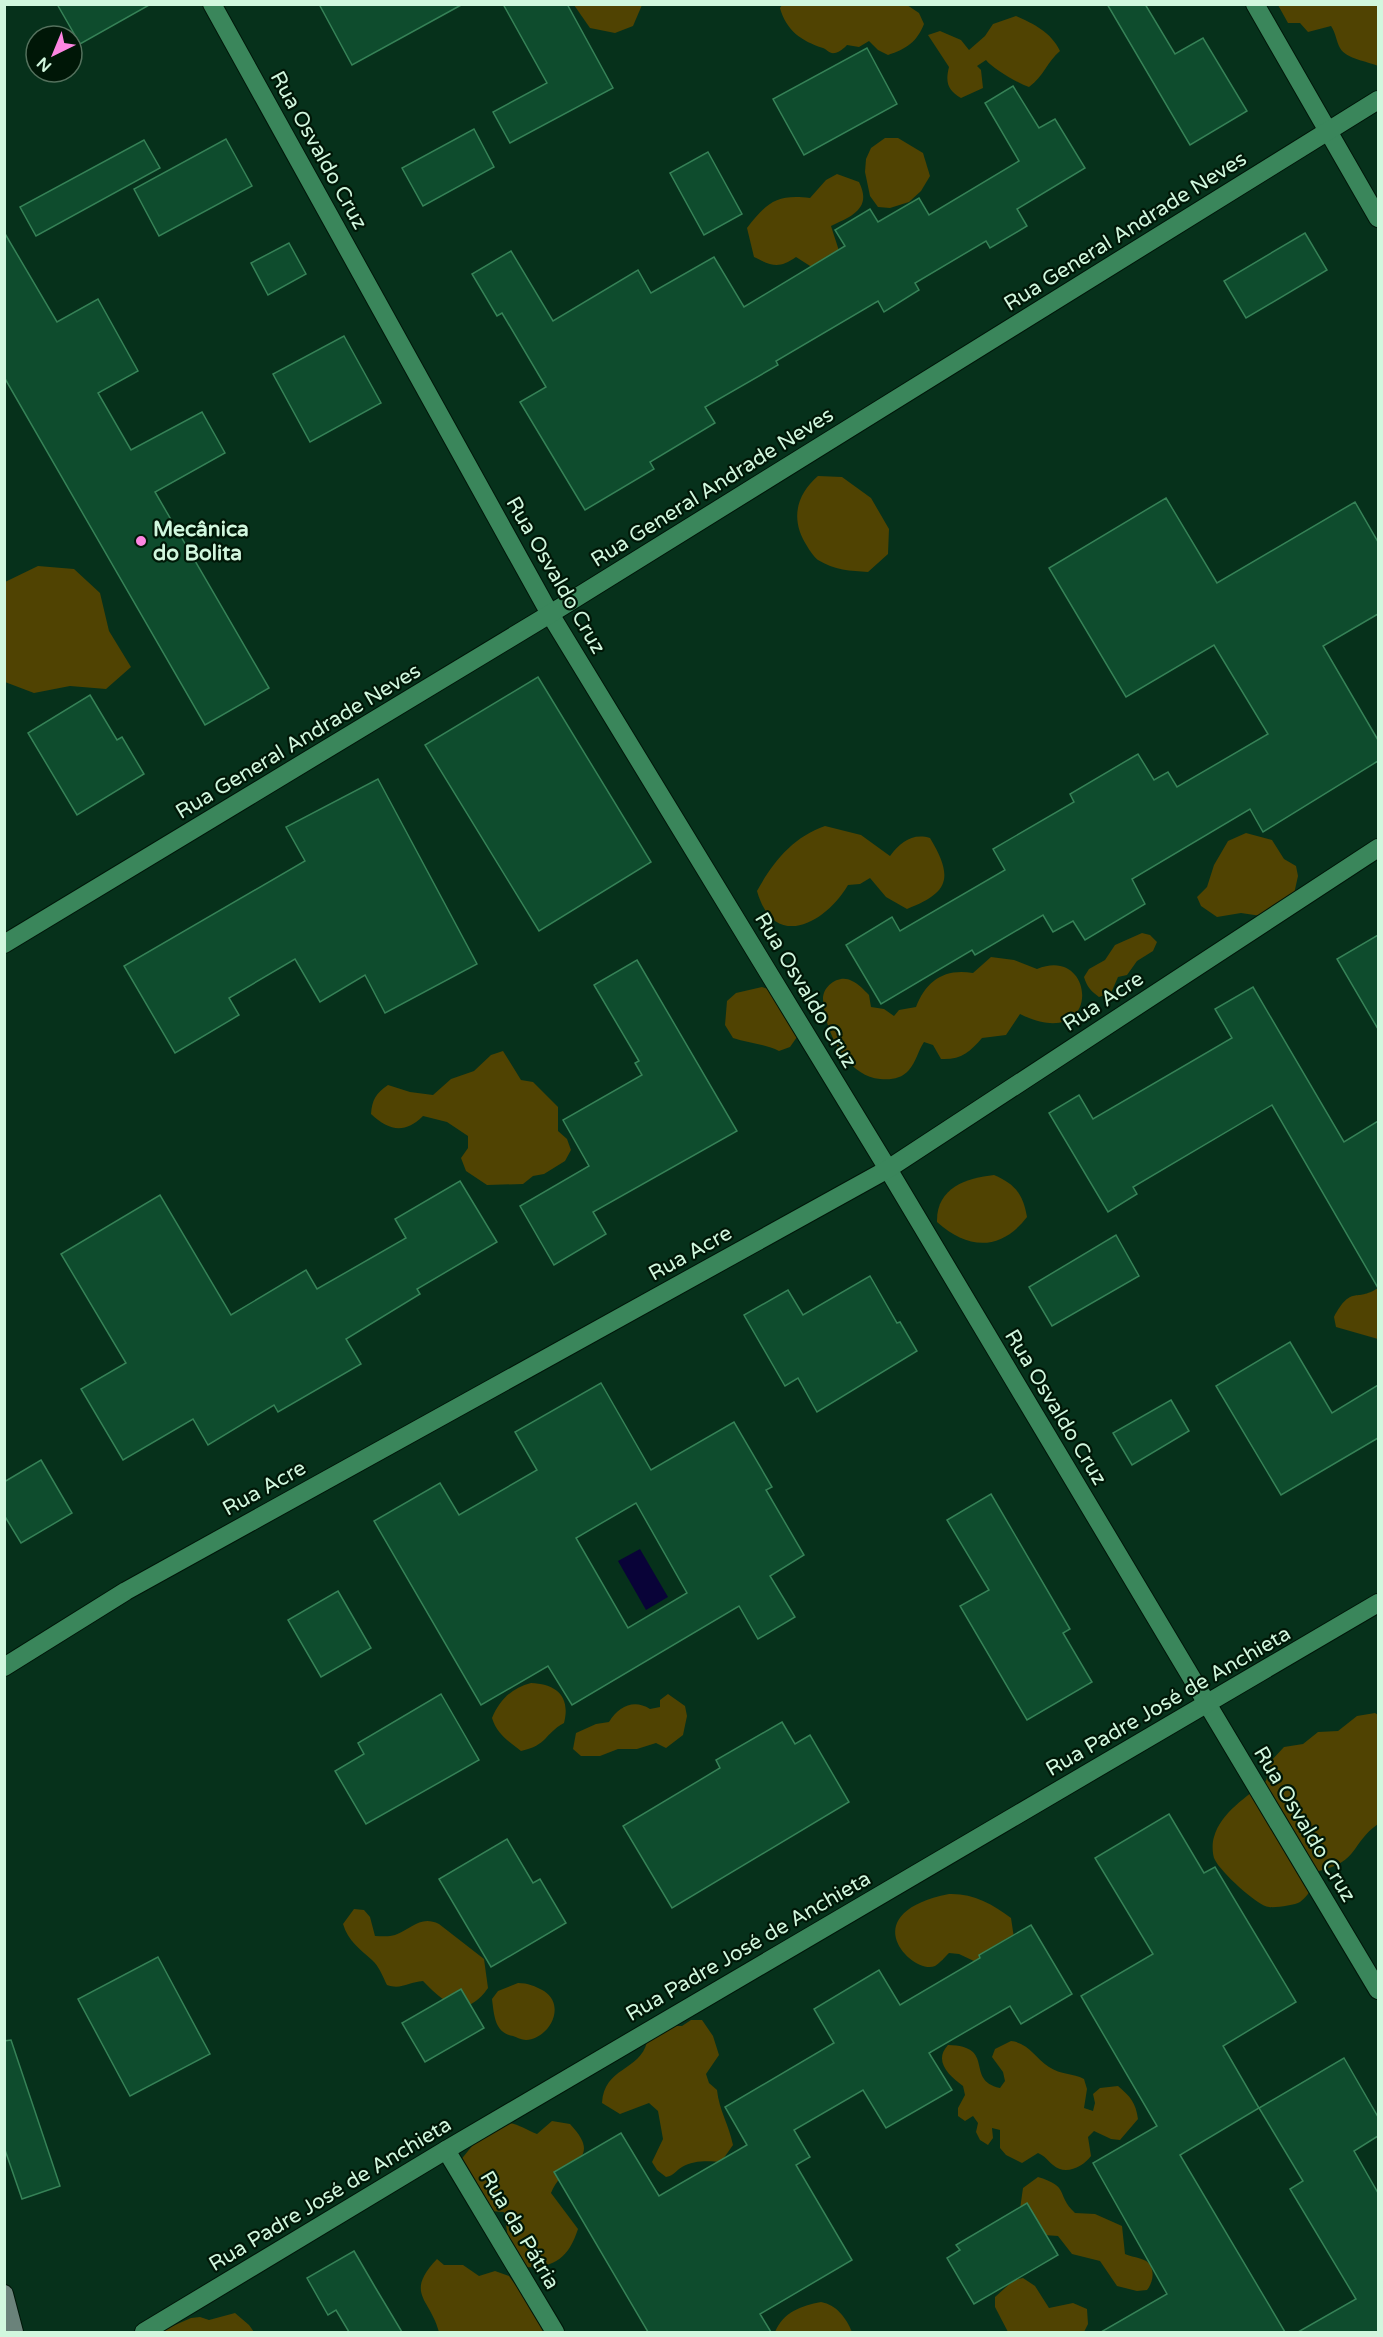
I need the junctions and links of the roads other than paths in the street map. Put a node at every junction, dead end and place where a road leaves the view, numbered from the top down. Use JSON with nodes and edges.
{"nodes":[{"id":1,"x":212,"y":4,"type":"edge"},
{"id":2,"x":1255,"y":4,"type":"edge"},
{"id":3,"x":1378,"y":100,"type":"edge"},
{"id":4,"x":1328,"y":131,"type":"junction"},
{"id":5,"x":1378,"y":218,"type":"edge"},
{"id":6,"x":550,"y":614,"type":"junction"},
{"id":7,"x":1378,"y":848,"type":"edge"},
{"id":8,"x":4,"y":944,"type":"edge"},
{"id":9,"x":888,"y":1169,"type":"junction"},
{"id":10,"x":1378,"y":1603,"type":"edge"},
{"id":11,"x":4,"y":1667,"type":"edge"},
{"id":12,"x":1207,"y":1704,"type":"junction"},
{"id":13,"x":1378,"y":1990,"type":"edge"},
{"id":14,"x":446,"y":2150,"type":"junction"},
{"id":15,"x":4,"y":2294,"type":"edge"},
{"id":16,"x":14,"y":2332,"type":"edge"},
{"id":17,"x":144,"y":2332,"type":"edge"},
{"id":18,"x":555,"y":2332,"type":"edge"}],
"edges":[{"from":1,"to":6,"type":"street","name":"Rua Osvaldo Cruz"},
{"from":2,"to":4,"type":"street"},
{"from":3,"to":4,"type":"street","name":"Rua General Andrade Neves"},
{"from":4,"to":5,"type":"street"},
{"from":4,"to":6,"type":"street","name":"Rua General Andrade Neves"},
{"from":6,"to":8,"type":"street","name":"Rua General Andrade Neves"},
{"from":6,"to":9,"type":"street","name":"Rua Osvaldo Cruz"},
{"from":7,"to":9,"type":"street","name":"Rua Acre"},
{"from":9,"to":11,"type":"street","name":"Rua Acre"},
{"from":9,"to":12,"type":"street","name":"Rua Osvaldo Cruz"},
{"from":10,"to":12,"type":"street","name":"Rua Padre José de Anchieta"},
{"from":12,"to":13,"type":"street","name":"Rua Osvaldo Cruz"},
{"from":12,"to":14,"type":"street","name":"Rua Padre José de Anchieta"},
{"from":14,"to":17,"type":"street","name":"Rua Padre José de Anchieta"},
{"from":14,"to":18,"type":"street","name":"Rua da Pátria"},
{"from":15,"to":16,"type":"main road"}]}
